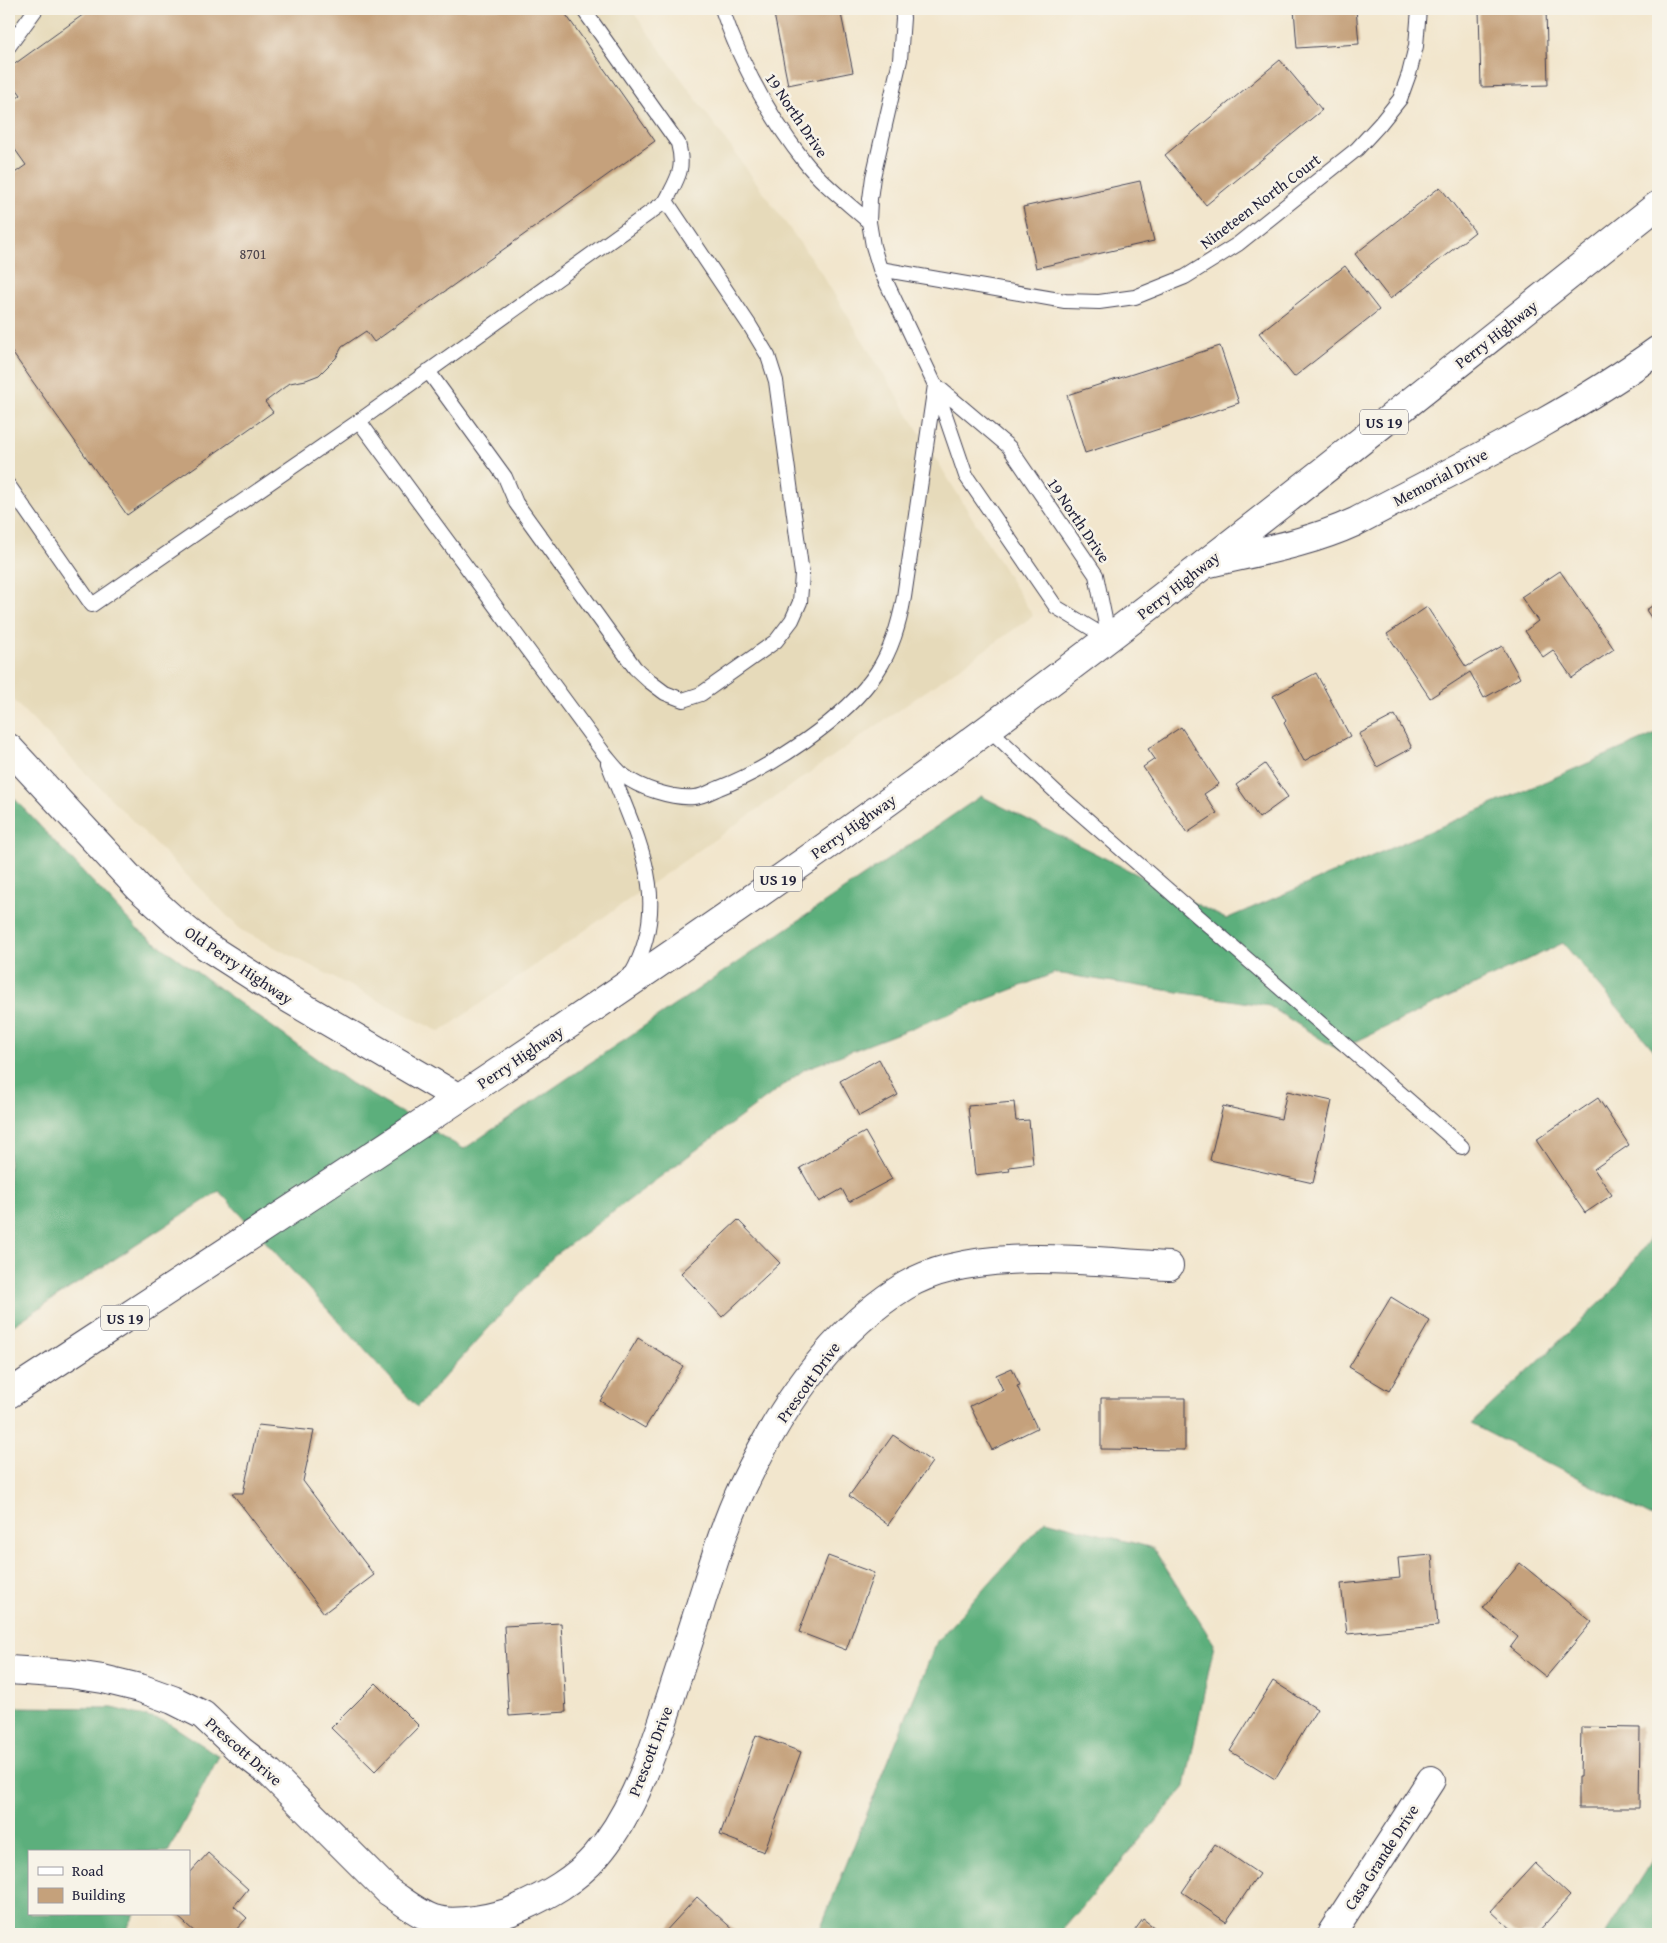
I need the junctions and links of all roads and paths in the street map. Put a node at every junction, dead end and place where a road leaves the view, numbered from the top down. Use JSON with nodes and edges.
{"nodes":[{"id":1,"x":36,"y":9,"type":"edge"},
{"id":2,"x":583,"y":9,"type":"edge"},
{"id":3,"x":722,"y":9,"type":"edge"},
{"id":4,"x":902,"y":9,"type":"edge"},
{"id":5,"x":1419,"y":9,"type":"edge"},
{"id":6,"x":9,"y":46,"type":"edge"},
{"id":7,"x":666,"y":201,"type":"junction"},
{"id":8,"x":1658,"y":205,"type":"edge"},
{"id":9,"x":869,"y":222,"type":"junction"},
{"id":10,"x":880,"y":269,"type":"junction"},
{"id":11,"x":1658,"y":350,"type":"edge"},
{"id":12,"x":428,"y":371,"type":"junction"},
{"id":13,"x":935,"y":385,"type":"junction"},
{"id":14,"x":359,"y":421,"type":"junction"},
{"id":15,"x":9,"y":486,"type":"edge"},
{"id":16,"x":1205,"y":564,"type":"junction"},
{"id":17,"x":1109,"y":639,"type":"junction"},
{"id":18,"x":988,"y":728,"type":"junction"},
{"id":19,"x":9,"y":748,"type":"edge"},
{"id":20,"x":605,"y":755,"type":"junction"},
{"id":21,"x":624,"y":986,"type":"junction"},
{"id":22,"x":458,"y":1098,"type":"junction"},
{"id":23,"x":1462,"y":1146,"type":"dead end"},
{"id":24,"x":1169,"y":1266,"type":"dead end"},
{"id":25,"x":9,"y":1394,"type":"edge"},
{"id":26,"x":9,"y":1670,"type":"edge"},
{"id":27,"x":1431,"y":1780,"type":"dead end"},
{"id":28,"x":433,"y":1927,"type":"edge"},
{"id":29,"x":1331,"y":1934,"type":"edge"}],
"edges":[{"from":1,"to":6,"type":"lane"},
{"from":2,"to":7,"type":"lane"},
{"from":3,"to":9,"type":"lane","name":"19 North Drive"},
{"from":4,"to":9,"type":"lane","name":"19 North Drive"},
{"from":5,"to":10,"type":"lane","name":"Nineteen North Court"},
{"from":7,"to":12,"type":"lane"},
{"from":7,"to":12,"type":"lane"},
{"from":8,"to":16,"type":"street","name":"Perry Highway","number":"US 19"},
{"from":9,"to":10,"type":"lane","name":"19 North Drive"},
{"from":10,"to":13,"type":"lane","name":"19 North Drive"},
{"from":11,"to":16,"type":"street","name":"Memorial Drive"},
{"from":12,"to":14,"type":"lane"},
{"from":13,"to":17,"type":"lane","name":"19 North Drive"},
{"from":13,"to":17,"type":"lane","name":"19 North Drive"},
{"from":13,"to":20,"type":"lane"},
{"from":14,"to":15,"type":"lane"},
{"from":14,"to":20,"type":"lane"},
{"from":16,"to":17,"type":"street","name":"Perry Highway","number":"US 19"},
{"from":17,"to":18,"type":"street","name":"Perry Highway","number":"US 19"},
{"from":18,"to":21,"type":"street","name":"Perry Highway","number":"US 19"},
{"from":18,"to":23,"type":"lane"},
{"from":19,"to":22,"type":"street","name":"Old Perry Highway"},
{"from":20,"to":21,"type":"lane"},
{"from":21,"to":22,"type":"street","name":"Perry Highway","number":"US 19"},
{"from":22,"to":25,"type":"street","name":"Perry Highway","number":"US 19"},
{"from":24,"to":28,"type":"street","name":"Prescott Drive"},
{"from":26,"to":28,"type":"street","name":"Prescott Drive"},
{"from":27,"to":29,"type":"street","name":"Casa Grande Drive"}]}
